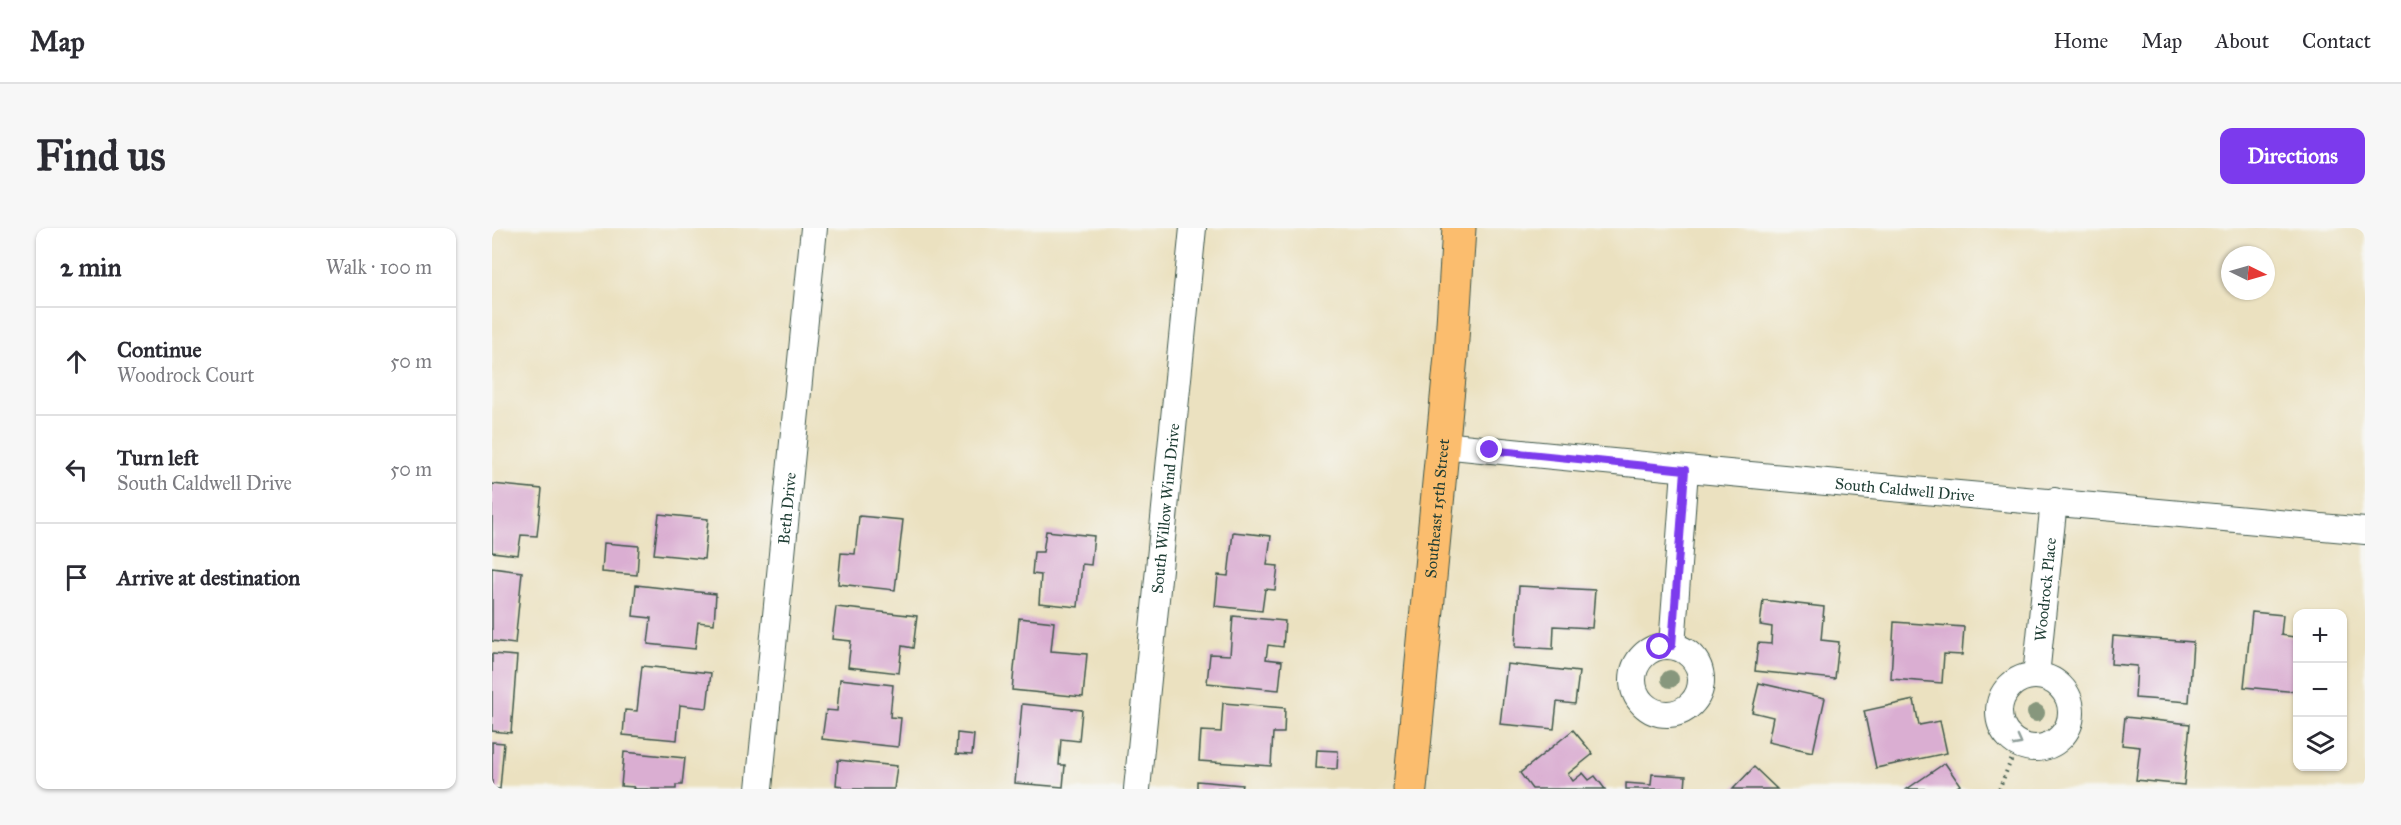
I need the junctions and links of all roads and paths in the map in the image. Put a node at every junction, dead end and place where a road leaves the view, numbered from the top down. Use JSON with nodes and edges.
{"nodes":[{"id":1,"x":814,"y":228,"type":"edge"},
{"id":2,"x":1193,"y":228,"type":"edge"},
{"id":3,"x":1459,"y":228,"type":"edge"},
{"id":4,"x":1443,"y":446,"type":"junction"},
{"id":5,"x":1685,"y":470,"type":"junction"},
{"id":6,"x":2054,"y":501,"type":"junction"},
{"id":7,"x":2365,"y":531,"type":"edge"},
{"id":8,"x":1672,"y":646,"type":"dead end"},
{"id":9,"x":2036,"y":676,"type":"junction"},
{"id":10,"x":2018,"y":744,"type":"junction"},
{"id":11,"x":759,"y":789,"type":"edge"},
{"id":12,"x":1137,"y":789,"type":"edge"},
{"id":13,"x":1410,"y":789,"type":"edge"},
{"id":14,"x":1999,"y":789,"type":"edge"}],
"edges":[{"from":1,"to":11,"type":"street","name":"Beth Drive"},
{"from":2,"to":12,"type":"street","name":"South Willow Wind Drive"},
{"from":3,"to":4,"type":"main road","name":"Southeast 15th Street"},
{"from":4,"to":5,"type":"street","name":"South Caldwell Drive"},
{"from":4,"to":13,"type":"main road","name":"Southeast 15th Street"},
{"from":5,"to":6,"type":"street","name":"South Caldwell Drive"},
{"from":5,"to":8,"type":"street"},
{"from":6,"to":7,"type":"street","name":"South Caldwell Drive"},
{"from":6,"to":9,"type":"street","name":"Woodrock Place"},
{"from":9,"to":10,"type":"street","one_way":true},
{"from":9,"to":10,"type":"street"},
{"from":10,"to":14,"type":"path"}]}
